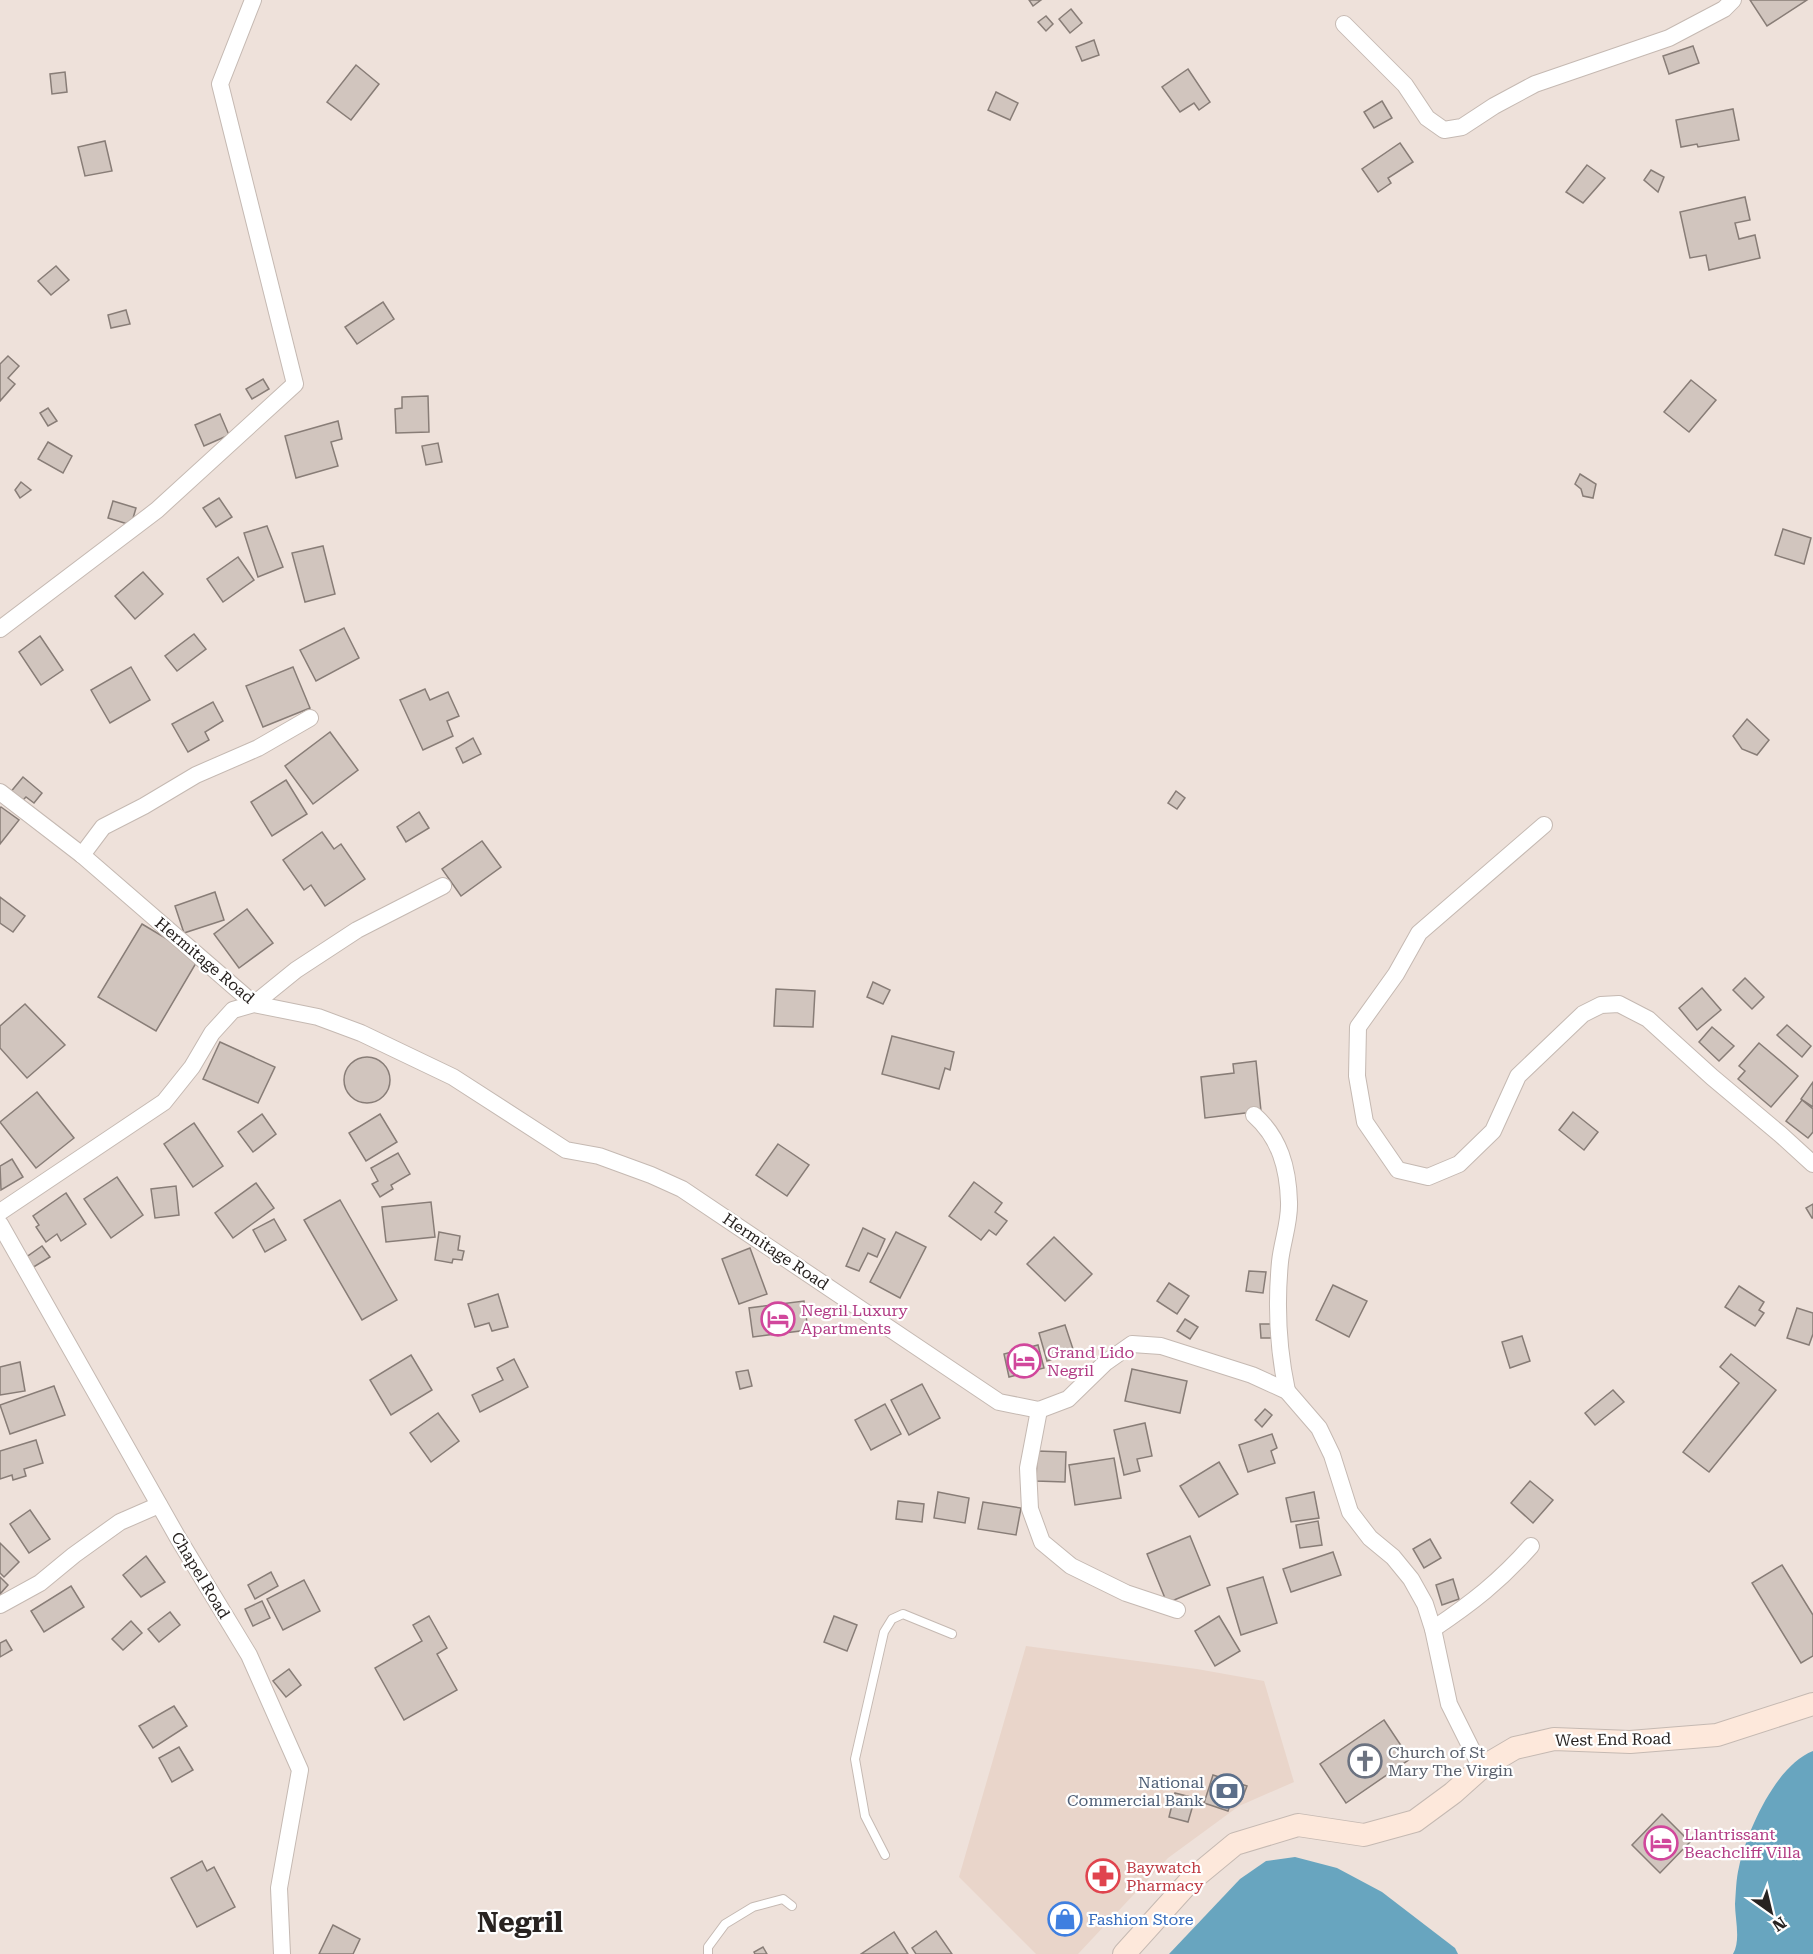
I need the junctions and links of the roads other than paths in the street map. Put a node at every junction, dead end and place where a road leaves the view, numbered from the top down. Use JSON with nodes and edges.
{"nodes":[{"id":1,"x":253,"y":0,"type":"edge"},
{"id":2,"x":1733,"y":0,"type":"edge"},
{"id":3,"x":1344,"y":24,"type":"dead end"},
{"id":4,"x":0,"y":629,"type":"edge"},
{"id":5,"x":310,"y":718,"type":"dead end"},
{"id":6,"x":0,"y":792,"type":"edge"},
{"id":7,"x":1544,"y":825,"type":"dead end"},
{"id":8,"x":82,"y":855,"type":"junction"},
{"id":9,"x":443,"y":886,"type":"dead end"},
{"id":10,"x":254,"y":1004,"type":"junction"},
{"id":11,"x":1254,"y":1115,"type":"dead end"},
{"id":12,"x":1813,"y":1164,"type":"edge"},
{"id":13,"x":0,"y":1212,"type":"edge"},
{"id":14,"x":0,"y":1224,"type":"edge"},
{"id":15,"x":1287,"y":1391,"type":"junction"},
{"id":16,"x":1039,"y":1410,"type":"junction"},
{"id":17,"x":159,"y":1504,"type":"junction"},
{"id":18,"x":1531,"y":1546,"type":"dead end"},
{"id":19,"x":0,"y":1605,"type":"edge"},
{"id":20,"x":1178,"y":1610,"type":"dead end"},
{"id":21,"x":1433,"y":1629,"type":"junction"},
{"id":22,"x":952,"y":1634,"type":"dead end"},
{"id":23,"x":1813,"y":1704,"type":"edge"},
{"id":24,"x":1481,"y":1768,"type":"junction"},
{"id":25,"x":885,"y":1855,"type":"dead end"},
{"id":26,"x":792,"y":1906,"type":"dead end"},
{"id":27,"x":282,"y":1954,"type":"edge"},
{"id":28,"x":708,"y":1954,"type":"edge"},
{"id":29,"x":1124,"y":1954,"type":"edge"}],
"edges":[{"from":1,"to":4,"type":"street"},
{"from":2,"to":3,"type":"street"},
{"from":5,"to":8,"type":"street"},
{"from":6,"to":8,"type":"street","name":"Hermitage Road"},
{"from":7,"to":12,"type":"street"},
{"from":8,"to":10,"type":"street","name":"Hermitage Road"},
{"from":9,"to":10,"type":"street"},
{"from":10,"to":13,"type":"street"},
{"from":10,"to":16,"type":"street","name":"Hermitage Road"},
{"from":11,"to":15,"type":"street"},
{"from":14,"to":17,"type":"street","name":"Chapel Road"},
{"from":15,"to":16,"type":"street"},
{"from":15,"to":21,"type":"street"},
{"from":16,"to":20,"type":"street"},
{"from":17,"to":19,"type":"street"},
{"from":17,"to":27,"type":"street","name":"Chapel Road"},
{"from":18,"to":21,"type":"street"},
{"from":21,"to":24,"type":"street"},
{"from":22,"to":25,"type":"lane"},
{"from":23,"to":24,"type":"main road","name":"West End Road"},
{"from":24,"to":29,"type":"main road","name":"West End Road"},
{"from":26,"to":28,"type":"lane"}]}
